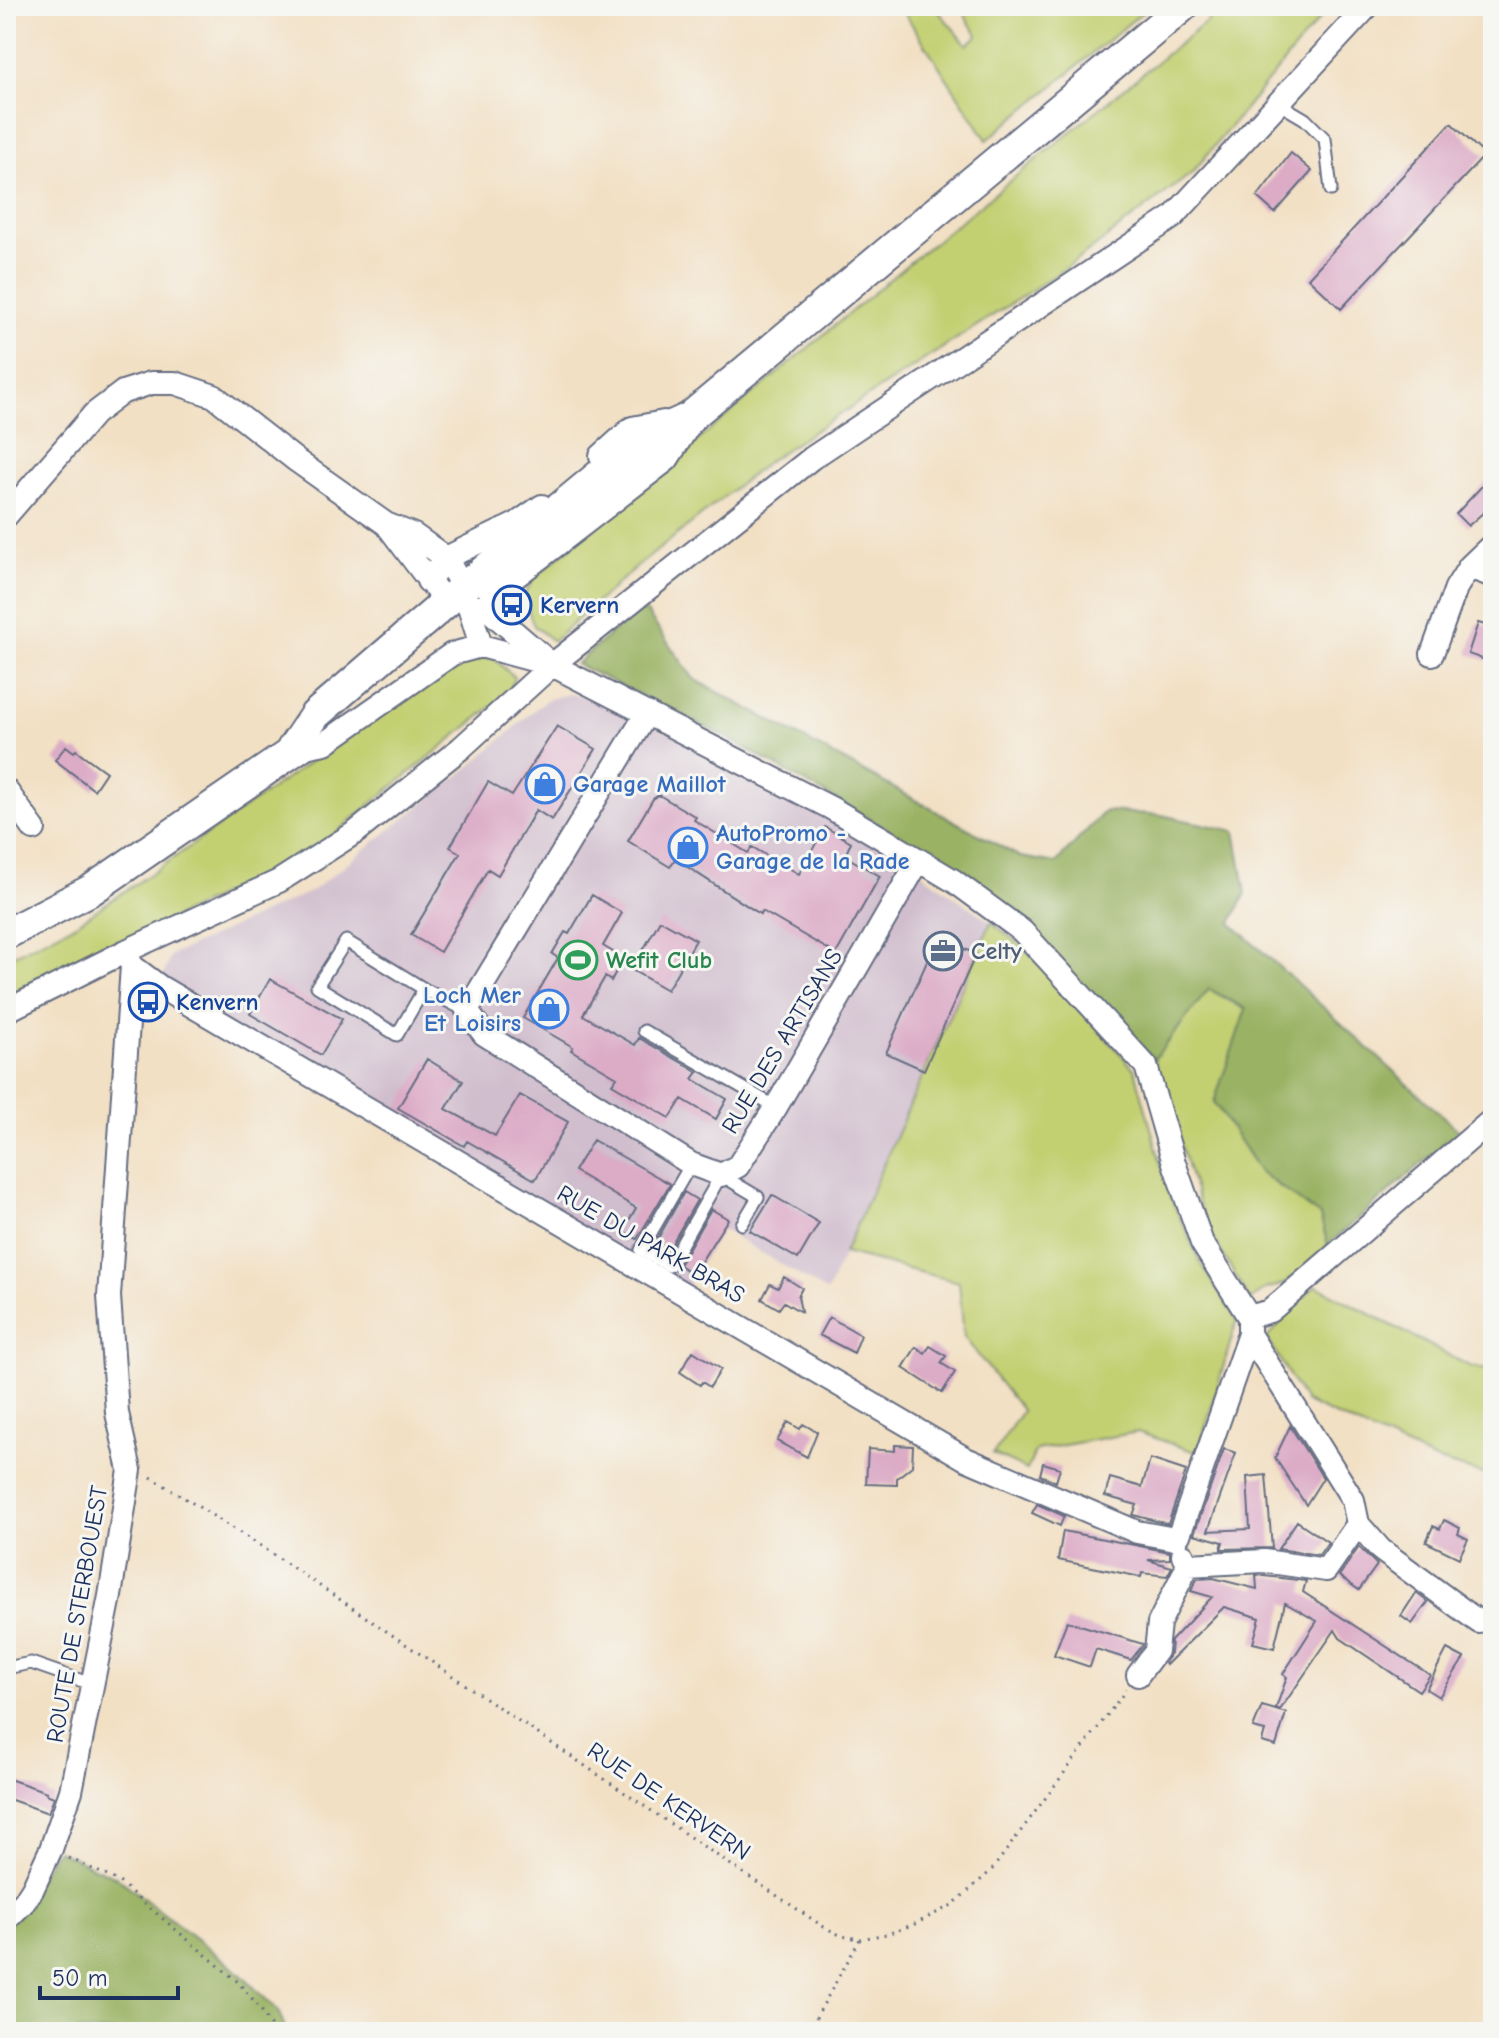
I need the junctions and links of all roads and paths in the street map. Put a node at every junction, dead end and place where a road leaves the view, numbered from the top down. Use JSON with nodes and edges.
{"nodes":[{"id":1,"x":1183,"y":6,"type":"edge"},
{"id":2,"x":1368,"y":6,"type":"edge"},
{"id":3,"x":1277,"y":102,"type":"junction"},
{"id":4,"x":1331,"y":190,"type":"dead end"},
{"id":5,"x":689,"y":418,"type":"junction"},
{"id":6,"x":6,"y":516,"type":"edge"},
{"id":7,"x":386,"y":524,"type":"junction"},
{"id":8,"x":1493,"y":544,"type":"edge"},
{"id":9,"x":446,"y":558,"type":"junction"},
{"id":10,"x":1469,"y":567,"type":"junction"},
{"id":11,"x":1493,"y":576,"type":"edge"},
{"id":12,"x":455,"y":595,"type":"junction"},
{"id":13,"x":481,"y":646,"type":"junction"},
{"id":14,"x":1432,"y":654,"type":"dead end"},
{"id":15,"x":552,"y":665,"type":"junction"},
{"id":16,"x":647,"y":713,"type":"junction"},
{"id":17,"x":292,"y":749,"type":"junction"},
{"id":18,"x":6,"y":790,"type":"edge"},
{"id":19,"x":34,"y":829,"type":"dead end"},
{"id":20,"x":919,"y":860,"type":"junction"},
{"id":21,"x":6,"y":934,"type":"edge"},
{"id":22,"x":129,"y":958,"type":"junction"},
{"id":23,"x":424,"y":989,"type":"junction"},
{"id":24,"x":6,"y":1011,"type":"edge"},
{"id":25,"x":467,"y":1011,"type":"junction"},
{"id":26,"x":644,"y":1031,"type":"dead end"},
{"id":27,"x":776,"y":1107,"type":"junction"},
{"id":28,"x":1493,"y":1119,"type":"edge"},
{"id":29,"x":691,"y":1164,"type":"junction"},
{"id":30,"x":721,"y":1175,"type":"junction"},
{"id":31,"x":742,"y":1224,"type":"dead end"},
{"id":32,"x":1249,"y":1325,"type":"junction"},
{"id":33,"x":130,"y":1470,"type":"junction"},
{"id":34,"x":1358,"y":1524,"type":"junction"},
{"id":35,"x":1175,"y":1539,"type":"junction"},
{"id":36,"x":1188,"y":1565,"type":"junction"},
{"id":37,"x":1479,"y":1622,"type":"dead end"},
{"id":38,"x":6,"y":1668,"type":"edge"},
{"id":39,"x":1138,"y":1675,"type":"joint"},
{"id":40,"x":91,"y":1684,"type":"junction"},
{"id":41,"x":51,"y":1849,"type":"junction"},
{"id":42,"x":6,"y":1920,"type":"edge"},
{"id":43,"x":860,"y":1939,"type":"junction"},
{"id":44,"x":274,"y":2032,"type":"edge"},
{"id":45,"x":808,"y":2032,"type":"edge"}],
"edges":[{"from":1,"to":5,"type":"main road"},
{"from":2,"to":3,"type":"street"},
{"from":3,"to":4,"type":"lane"},
{"from":3,"to":15,"type":"street"},
{"from":5,"to":9,"type":"street"},
{"from":5,"to":12,"type":"main road"},
{"from":6,"to":7,"type":"street"},
{"from":7,"to":9,"type":"street"},
{"from":7,"to":12,"type":"street"},
{"from":8,"to":10,"type":"street"},
{"from":9,"to":12,"type":"street"},
{"from":9,"to":12,"type":"street"},
{"from":10,"to":11,"type":"street"},
{"from":10,"to":14,"type":"street"},
{"from":12,"to":13,"type":"street"},
{"from":12,"to":15,"type":"street"},
{"from":12,"to":17,"type":"main road"},
{"from":13,"to":15,"type":"street"},
{"from":13,"to":17,"type":"street"},
{"from":15,"to":16,"type":"street"},
{"from":15,"to":22,"type":"street"},
{"from":16,"to":20,"type":"street"},
{"from":16,"to":25,"type":"street"},
{"from":17,"to":21,"type":"main road"},
{"from":18,"to":19,"type":"street"},
{"from":20,"to":27,"type":"street","name":"RUE DES ARTISANS"},
{"from":20,"to":32,"type":"street"},
{"from":22,"to":24,"type":"street"},
{"from":22,"to":33,"type":"street","name":"ROUTE DE STERBOUEST"},
{"from":22,"to":35,"type":"street","name":"RUE DU PARK BRAS"},
{"from":23,"to":23,"type":"lane"},
{"from":23,"to":25,"type":"lane"},
{"from":25,"to":29,"type":"street"},
{"from":26,"to":27,"type":"lane"},
{"from":27,"to":30,"type":"street","name":"RUE DES ARTISANS"},
{"from":28,"to":32,"type":"street"},
{"from":29,"to":30,"type":"street"},
{"from":29,"to":30,"type":"lane"},
{"from":30,"to":31,"type":"lane"},
{"from":32,"to":34,"type":"street"},
{"from":32,"to":35,"type":"street"},
{"from":33,"to":40,"type":"street","name":"ROUTE DE STERBOUEST"},
{"from":33,"to":43,"type":"path","name":"RUE DE KERVERN"},
{"from":34,"to":36,"type":"street"},
{"from":34,"to":37,"type":"street"},
{"from":35,"to":36,"type":"street"},
{"from":36,"to":39,"type":"street"},
{"from":38,"to":40,"type":"lane"},
{"from":39,"to":43,"type":"path"},
{"from":40,"to":41,"type":"street","name":"ROUTE DE STERBOUEST"},
{"from":41,"to":42,"type":"street","name":"ROUTE DE STERBOUEST"},
{"from":41,"to":44,"type":"path"},
{"from":43,"to":45,"type":"path"}]}
